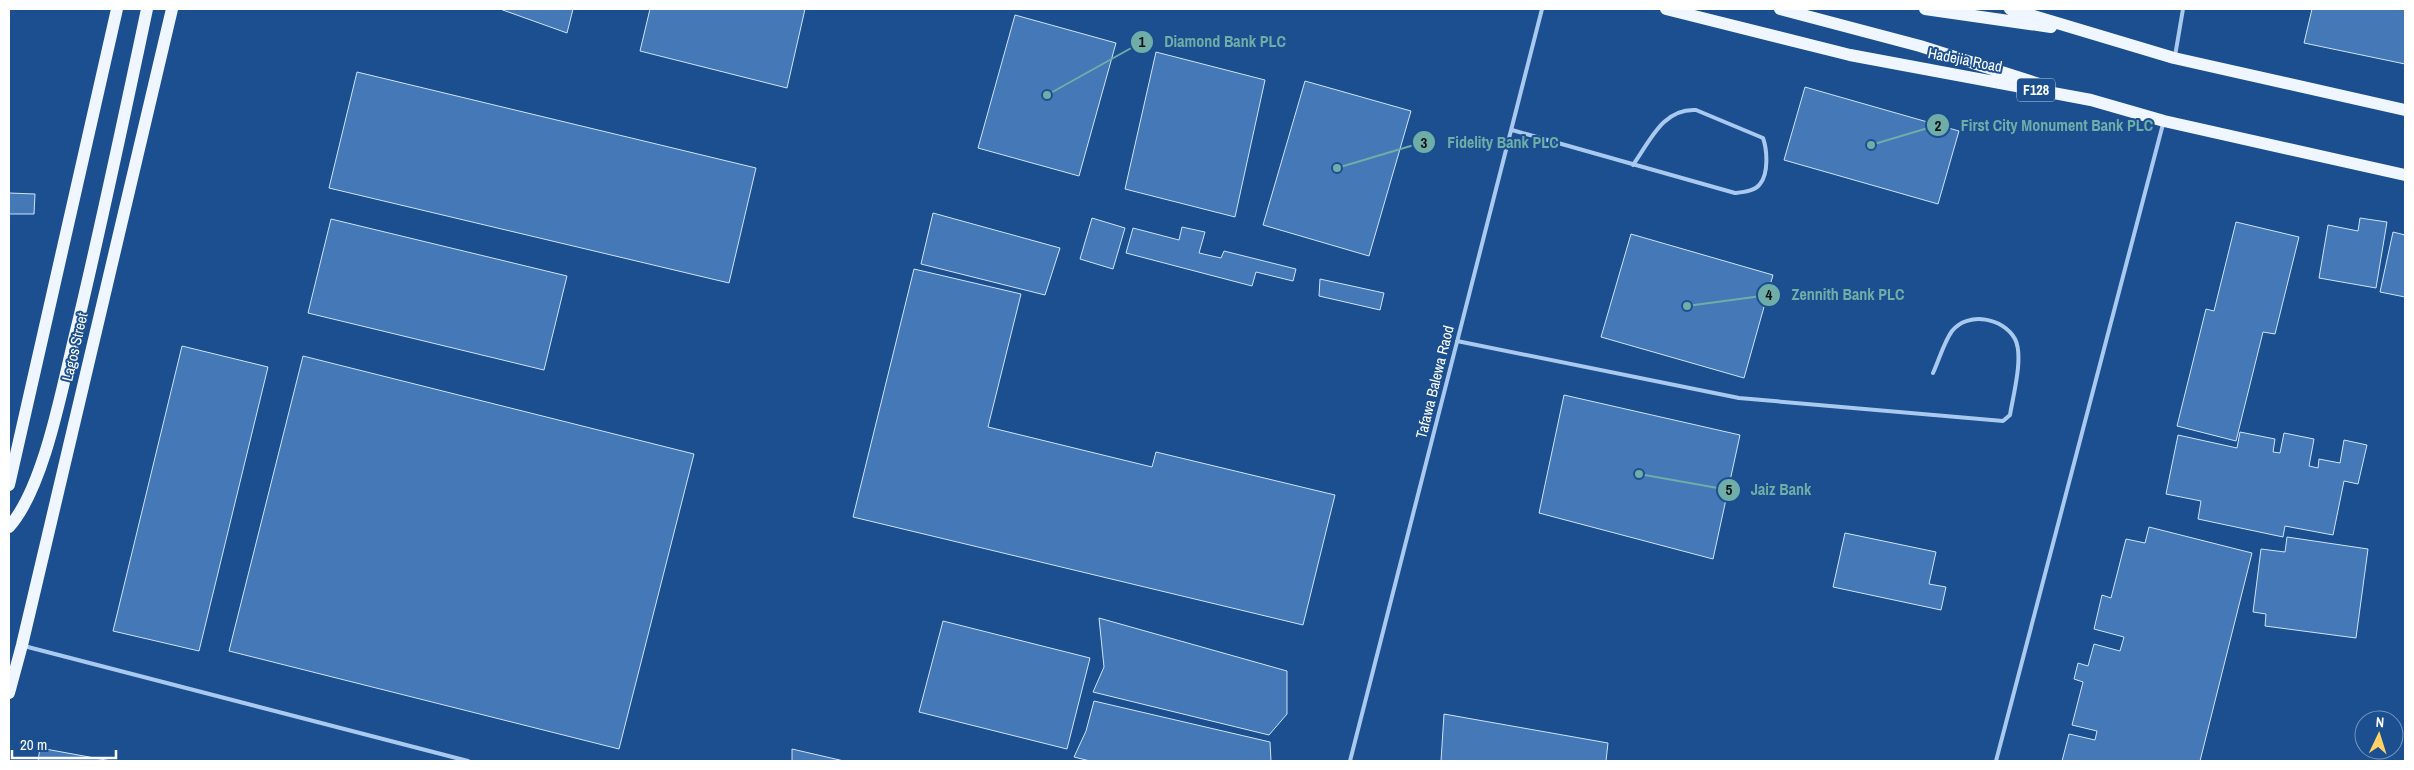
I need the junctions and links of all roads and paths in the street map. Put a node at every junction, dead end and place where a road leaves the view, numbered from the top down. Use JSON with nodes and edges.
{"nodes":[{"id":1,"x":117,"y":9,"type":"edge"},
{"id":2,"x":147,"y":9,"type":"edge"},
{"id":3,"x":172,"y":9,"type":"edge"},
{"id":4,"x":1542,"y":9,"type":"edge"},
{"id":5,"x":1666,"y":9,"type":"edge"},
{"id":6,"x":1780,"y":9,"type":"edge"},
{"id":7,"x":1924,"y":9,"type":"edge"},
{"id":8,"x":2010,"y":9,"type":"edge"},
{"id":9,"x":2183,"y":9,"type":"edge"},
{"id":10,"x":2090,"y":32,"type":"junction"},
{"id":11,"x":2174,"y":58,"type":"junction"},
{"id":12,"x":2091,"y":100,"type":"junction"},
{"id":13,"x":2405,"y":110,"type":"edge"},
{"id":14,"x":2164,"y":121,"type":"junction"},
{"id":15,"x":1512,"y":130,"type":"junction"},
{"id":16,"x":1633,"y":165,"type":"junction"},
{"id":17,"x":2405,"y":175,"type":"edge"},
{"id":18,"x":1457,"y":341,"type":"junction"},
{"id":19,"x":1933,"y":373,"type":"dead end"},
{"id":20,"x":9,"y":485,"type":"edge"},
{"id":21,"x":9,"y":527,"type":"edge"},
{"id":22,"x":22,"y":645,"type":"junction"},
{"id":23,"x":9,"y":692,"type":"edge"},
{"id":24,"x":468,"y":761,"type":"edge"},
{"id":25,"x":1350,"y":761,"type":"edge"},
{"id":26,"x":1996,"y":761,"type":"edge"}],
"edges":[{"from":1,"to":20,"type":"main road"},
{"from":2,"to":21,"type":"main road"},
{"from":3,"to":22,"type":"main road","name":"Lagos Street"},
{"from":4,"to":15,"type":"lane","name":"Tafawa Balewa Raod"},
{"from":5,"to":12,"type":"main road","name":"Hadejia Road","number":"F128"},
{"from":6,"to":12,"type":"main road"},
{"from":7,"to":10,"type":"main road"},
{"from":8,"to":10,"type":"main road"},
{"from":9,"to":11,"type":"lane"},
{"from":10,"to":11,"type":"main road"},
{"from":11,"to":13,"type":"main road"},
{"from":12,"to":14,"type":"main road","name":"Hadejia Road","number":"F128"},
{"from":14,"to":17,"type":"main road","name":"Hadejia Road","number":"F128"},
{"from":14,"to":26,"type":"lane"},
{"from":15,"to":16,"type":"lane"},
{"from":15,"to":18,"type":"lane","name":"Tafawa Balewa Raod"},
{"from":16,"to":16,"type":"lane"},
{"from":18,"to":19,"type":"lane"},
{"from":18,"to":25,"type":"lane","name":"Tafawa Balewa Raod"},
{"from":22,"to":23,"type":"main road","name":"Lagos Street"},
{"from":22,"to":24,"type":"lane"}]}
